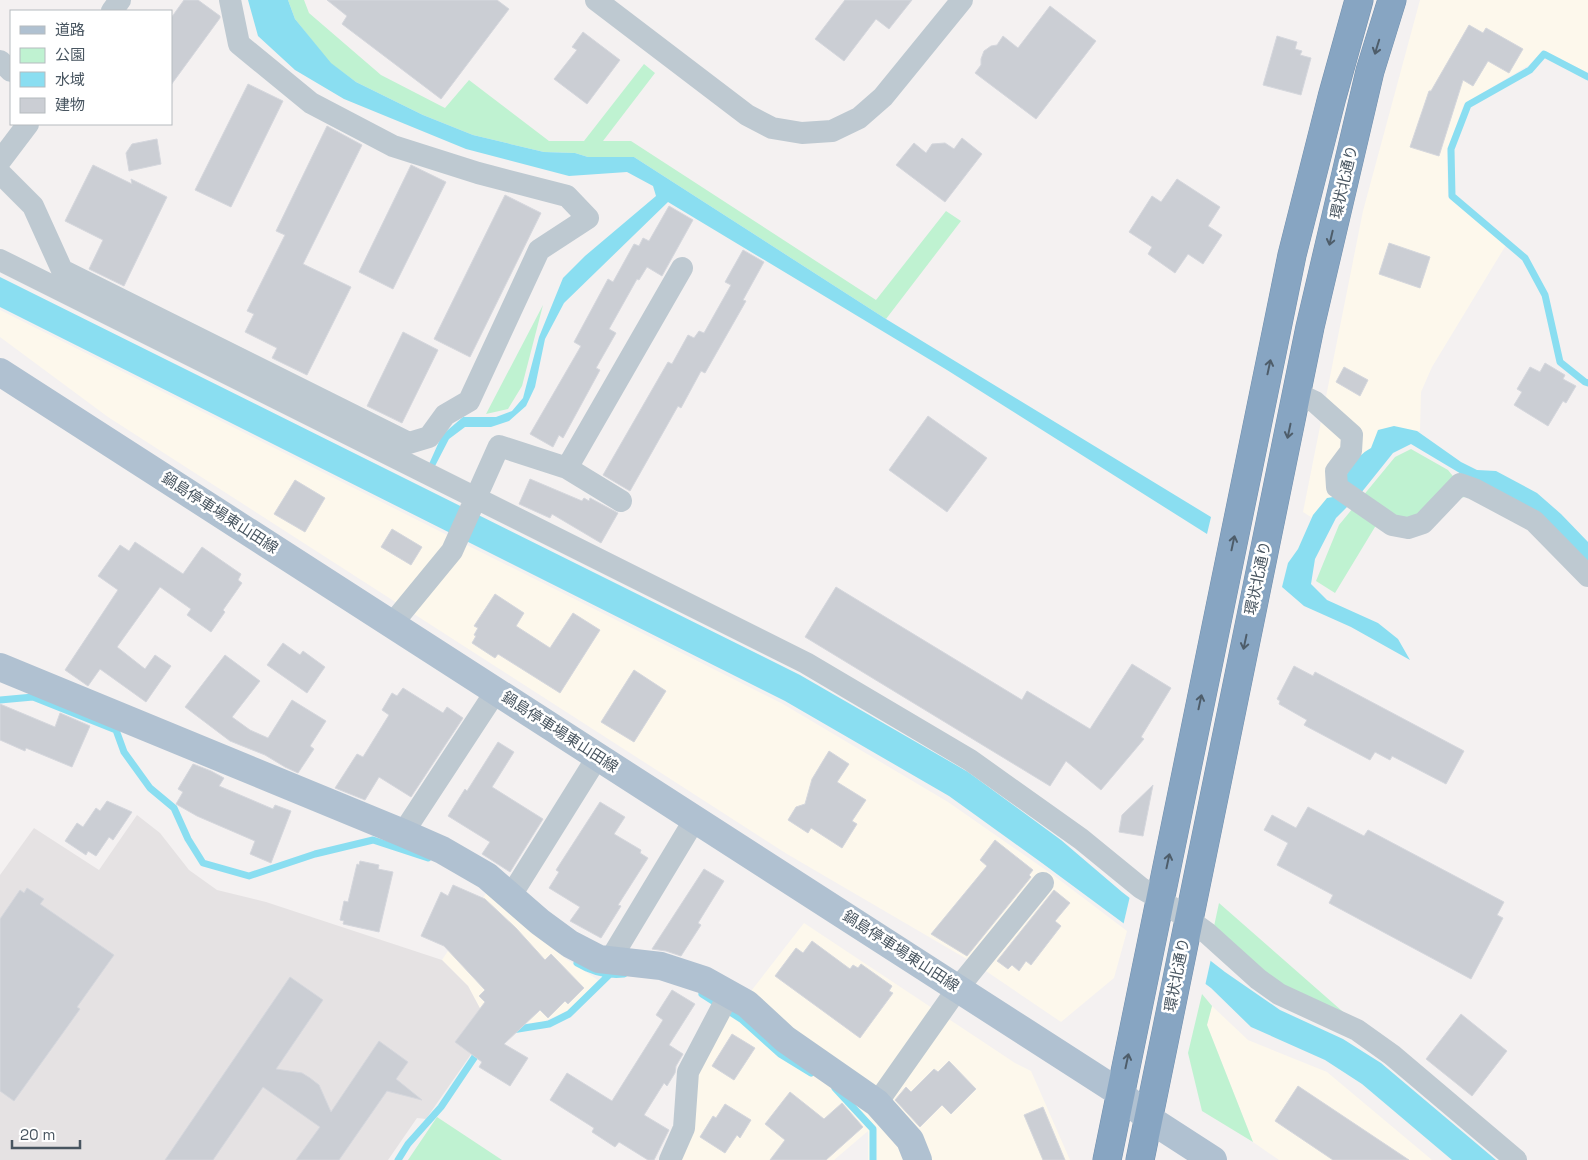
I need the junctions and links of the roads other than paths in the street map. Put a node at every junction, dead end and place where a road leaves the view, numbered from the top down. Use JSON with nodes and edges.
{"nodes":[{"id":1,"x":230,"y":0,"type":"edge"},
{"id":2,"x":596,"y":0,"type":"edge"},
{"id":3,"x":962,"y":0,"type":"edge"},
{"id":4,"x":1360,"y":0,"type":"edge"},
{"id":5,"x":1392,"y":0,"type":"edge"},
{"id":6,"x":0,"y":61,"type":"edge"},
{"id":7,"x":10,"y":70,"type":"edge"},
{"id":8,"x":27,"y":125,"type":"edge"},
{"id":9,"x":0,"y":161,"type":"edge"},
{"id":10,"x":0,"y":173,"type":"edge"},
{"id":11,"x":0,"y":260,"type":"edge"},
{"id":12,"x":682,"y":268,"type":"dead end"},
{"id":13,"x":0,"y":372,"type":"edge"},
{"id":14,"x":1296,"y":393,"type":"junction"},
{"id":15,"x":567,"y":468,"type":"junction"},
{"id":16,"x":475,"y":501,"type":"junction"},
{"id":17,"x":621,"y":501,"type":"dead end"},
{"id":18,"x":1588,"y":576,"type":"edge"},
{"id":19,"x":392,"y":624,"type":"junction"},
{"id":20,"x":0,"y":667,"type":"edge"},
{"id":21,"x":496,"y":691,"type":"junction"},
{"id":22,"x":598,"y":756,"type":"junction"},
{"id":23,"x":696,"y":819,"type":"junction"},
{"id":24,"x":403,"y":833,"type":"junction"},
{"id":25,"x":1043,"y":883,"type":"dead end"},
{"id":26,"x":510,"y":897,"type":"junction"},
{"id":27,"x":1159,"y":904,"type":"junction"},
{"id":28,"x":1187,"y":925,"type":"junction"},
{"id":29,"x":610,"y":960,"type":"junction"},
{"id":30,"x":958,"y":988,"type":"junction"},
{"id":31,"x":725,"y":1002,"type":"junction"},
{"id":32,"x":1120,"y":1092,"type":"junction"},
{"id":33,"x":877,"y":1103,"type":"junction"},
{"id":34,"x":1148,"y":1118,"type":"junction"},
{"id":35,"x":670,"y":1160,"type":"edge"},
{"id":36,"x":918,"y":1160,"type":"edge"},
{"id":37,"x":1107,"y":1160,"type":"edge"},
{"id":38,"x":1140,"y":1160,"type":"edge"},
{"id":39,"x":1213,"y":1160,"type":"edge"},
{"id":40,"x":1516,"y":1160,"type":"edge"}],
"edges":[{"from":1,"to":10,"type":"street"},
{"from":2,"to":3,"type":"street"},
{"from":27,"to":4,"type":"highway","name":"環状北通り","one_way":true},
{"from":5,"to":14,"type":"highway","name":"環状北通り","one_way":true},
{"from":6,"to":7,"type":"street"},
{"from":8,"to":9,"type":"street"},
{"from":11,"to":16,"type":"street"},
{"from":12,"to":15,"type":"street"},
{"from":13,"to":19,"type":"main road","name":"鍋島停車場東山田線"},
{"from":14,"to":18,"type":"street"},
{"from":14,"to":28,"type":"highway","name":"環状北通り","one_way":true},
{"from":15,"to":16,"type":"street"},
{"from":15,"to":17,"type":"street"},
{"from":16,"to":19,"type":"street"},
{"from":16,"to":27,"type":"street"},
{"from":19,"to":21,"type":"main road","name":"鍋島停車場東山田線"},
{"from":20,"to":24,"type":"main road"},
{"from":21,"to":22,"type":"main road","name":"鍋島停車場東山田線"},
{"from":21,"to":24,"type":"street"},
{"from":22,"to":23,"type":"main road","name":"鍋島停車場東山田線"},
{"from":22,"to":26,"type":"street"},
{"from":23,"to":29,"type":"street"},
{"from":23,"to":30,"type":"main road","name":"鍋島停車場東山田線"},
{"from":24,"to":26,"type":"main road"},
{"from":25,"to":30,"type":"street"},
{"from":26,"to":29,"type":"main road"},
{"from":27,"to":28,"type":"street"},
{"from":32,"to":27,"type":"highway","name":"環状北通り","one_way":true},
{"from":28,"to":34,"type":"highway","name":"環状北通り"},
{"from":28,"to":40,"type":"street"},
{"from":29,"to":31,"type":"main road"},
{"from":30,"to":32,"type":"main road","name":"鍋島停車場東山田線"},
{"from":30,"to":33,"type":"street"},
{"from":31,"to":33,"type":"main road"},
{"from":31,"to":35,"type":"street"},
{"from":32,"to":34,"type":"main road","name":"鍋島停車場東山田線"},
{"from":32,"to":37,"type":"highway","name":"環状北通り"},
{"from":33,"to":36,"type":"main road"},
{"from":34,"to":38,"type":"highway","name":"環状北通り"},
{"from":34,"to":39,"type":"main road","name":"鍋島停車場東山田線"}]}
